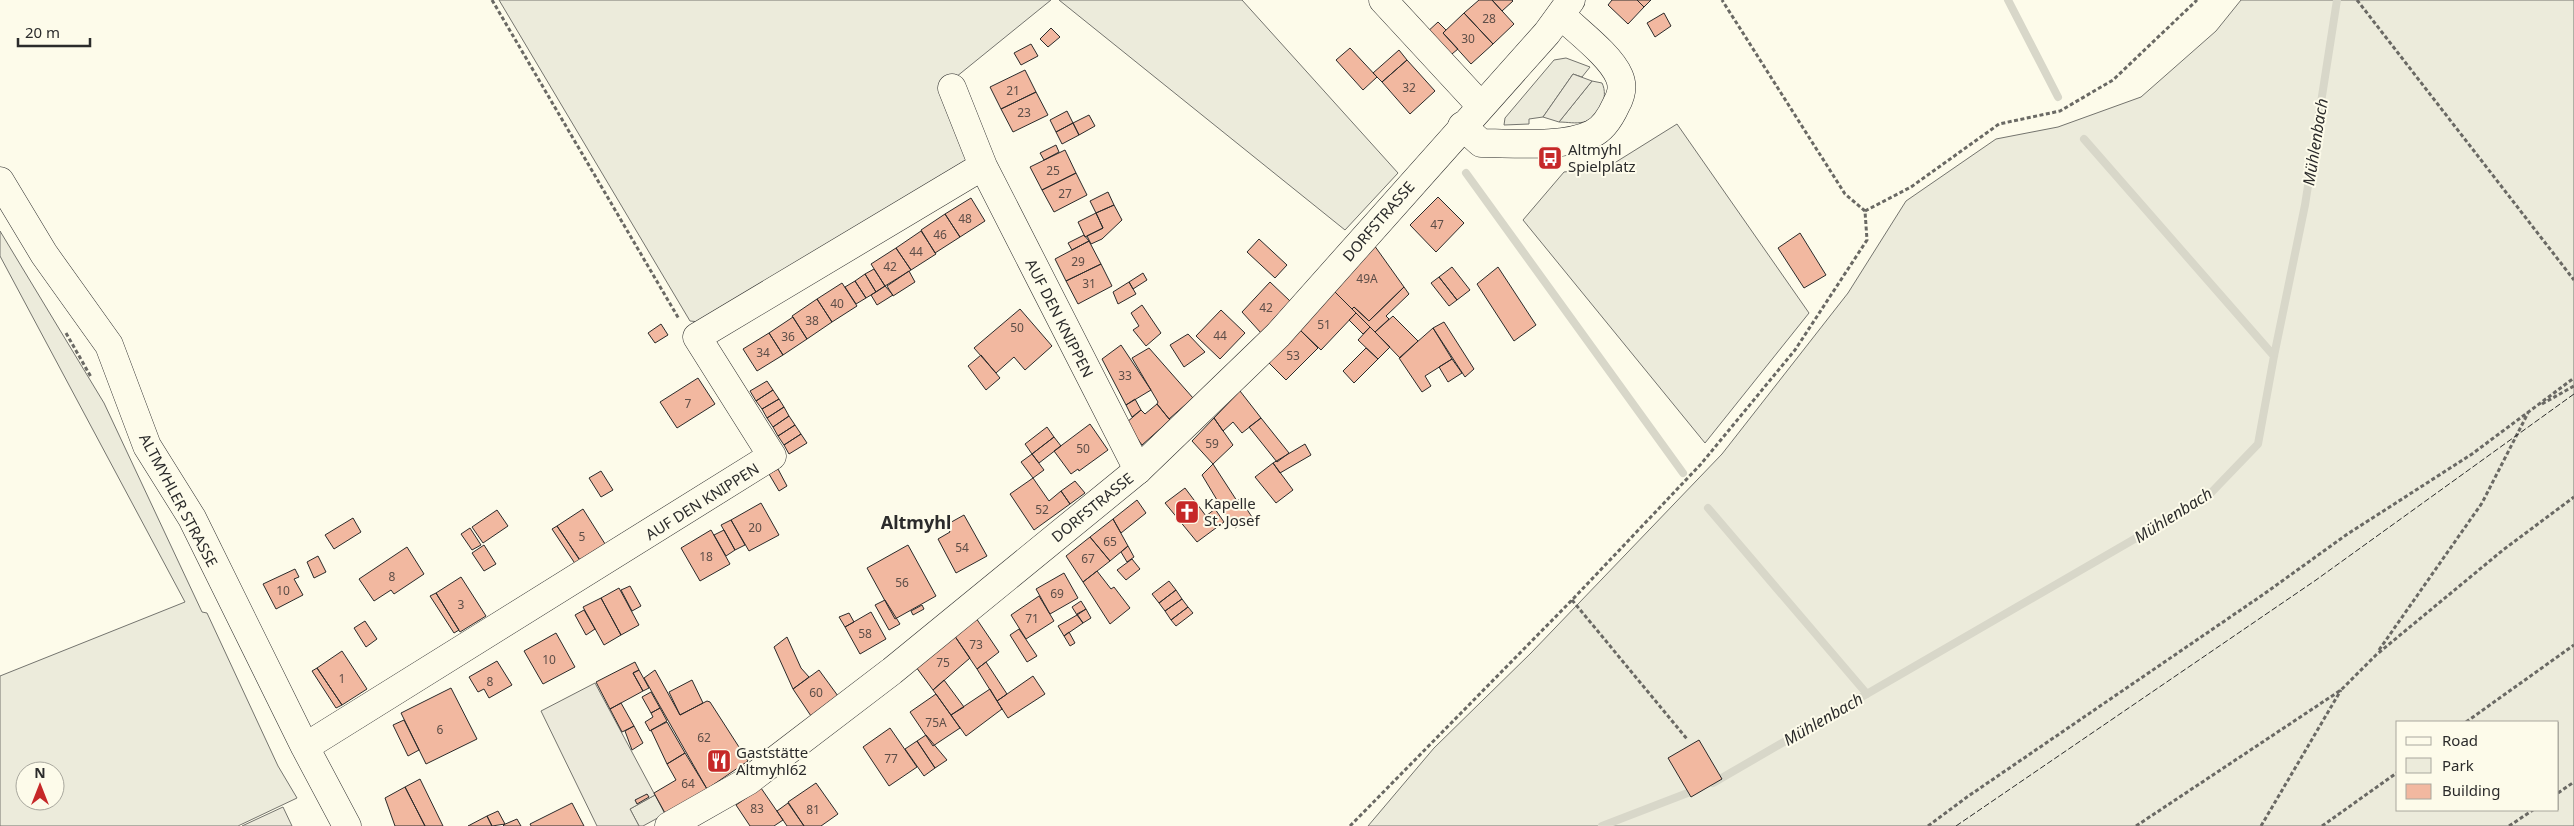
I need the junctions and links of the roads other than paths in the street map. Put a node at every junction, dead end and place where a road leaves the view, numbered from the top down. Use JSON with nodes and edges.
{"nodes":[{"id":1,"x":1383,"y":0,"type":"edge"},
{"id":2,"x":1566,"y":7,"type":"edge"},
{"id":3,"x":952,"y":88,"type":"dead end"},
{"id":4,"x":1481,"y":106,"type":"junction"},
{"id":5,"x":1462,"y":126,"type":"junction"},
{"id":6,"x":983,"y":166,"type":"junction"},
{"id":7,"x":0,"y":181,"type":"edge"},
{"id":8,"x":1138,"y":470,"type":"junction"},
{"id":9,"x":305,"y":748,"type":"junction"},
{"id":10,"x":347,"y":826,"type":"edge"},
{"id":11,"x":669,"y":826,"type":"edge"}],
"edges":[{"from":1,"to":4,"type":"street"},
{"from":2,"to":4,"type":"street","name":"DORFSTRASSE"},
{"from":2,"to":5,"type":"street","name":"DORFSTRASSE"},
{"from":3,"to":6,"type":"street","name":"AUF DEN KNIPPEN"},
{"from":4,"to":5,"type":"street","name":"DORFSTRASSE"},
{"from":5,"to":8,"type":"street","name":"DORFSTRASSE"},
{"from":6,"to":8,"type":"street","name":"AUF DEN KNIPPEN"},
{"from":6,"to":9,"type":"street","name":"AUF DEN KNIPPEN"},
{"from":7,"to":9,"type":"street","name":"ALTMYHLER STRASSE"},
{"from":8,"to":11,"type":"street","name":"DORFSTRASSE"},
{"from":9,"to":10,"type":"street","name":"ALTMYHLER STRASSE"}]}
